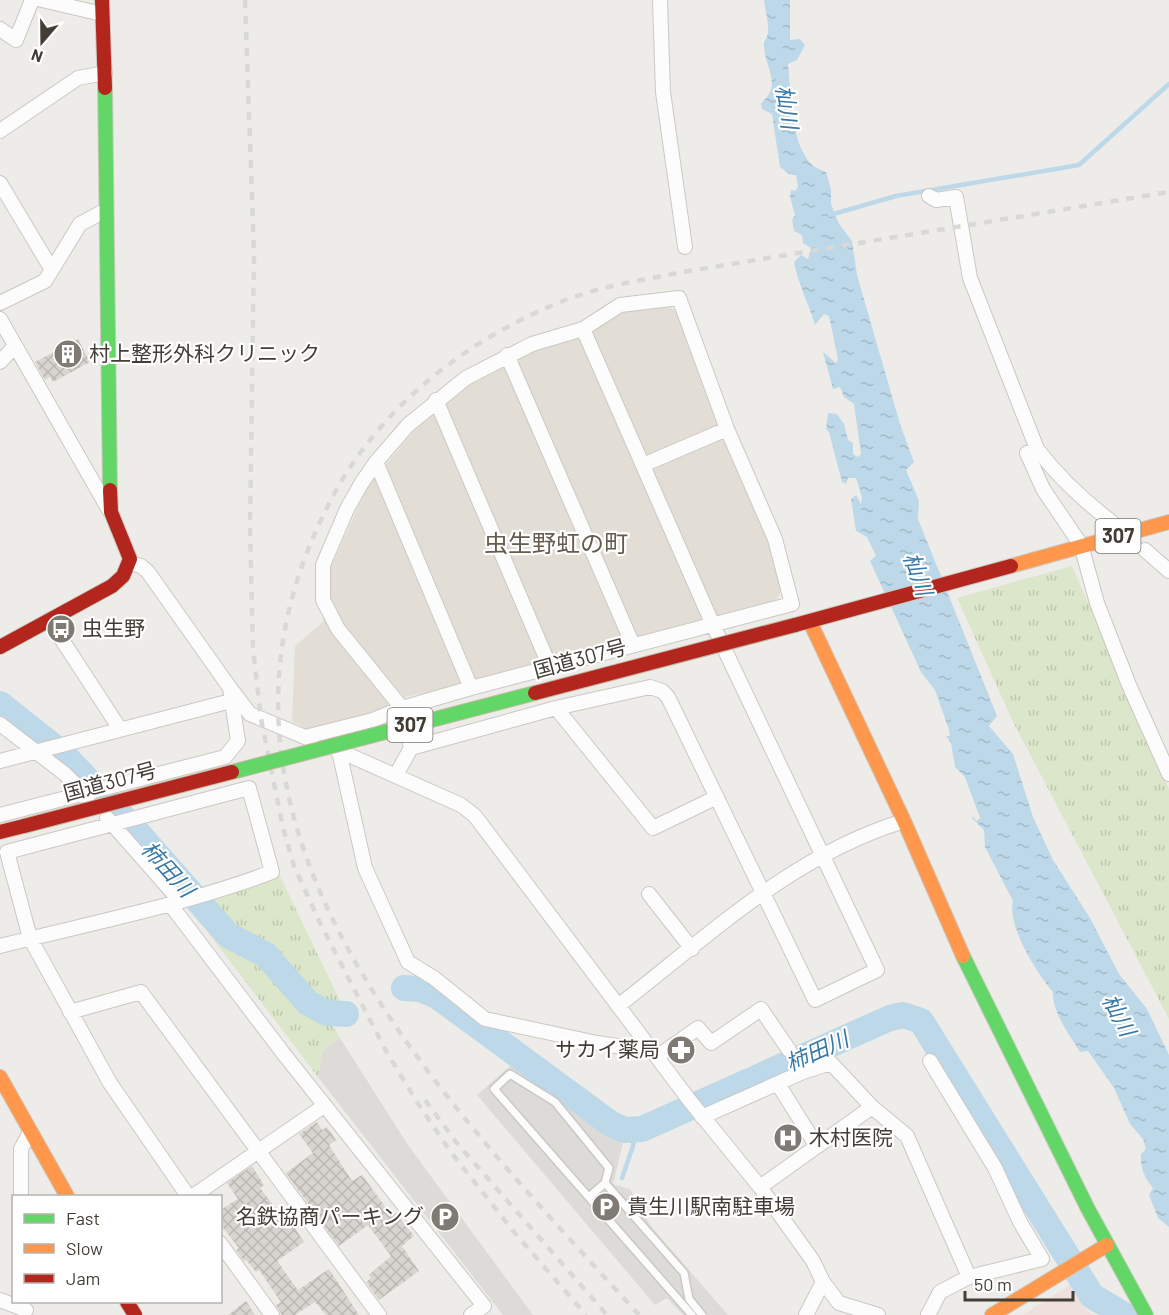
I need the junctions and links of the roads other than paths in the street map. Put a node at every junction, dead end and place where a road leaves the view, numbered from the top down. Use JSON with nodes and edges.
{"nodes":[{"id":1,"x":32,"y":0,"type":"edge"},
{"id":2,"x":42,"y":0,"type":"edge"},
{"id":3,"x":660,"y":0,"type":"edge"},
{"id":4,"x":102,"y":7,"type":"edge"},
{"id":5,"x":0,"y":29,"type":"edge"},
{"id":6,"x":105,"y":73,"type":"junction"},
{"id":7,"x":0,"y":132,"type":"edge"},
{"id":8,"x":0,"y":183,"type":"edge"},
{"id":9,"x":929,"y":196,"type":"dead end"},
{"id":10,"x":106,"y":210,"type":"junction"},
{"id":11,"x":685,"y":247,"type":"dead end"},
{"id":12,"x":52,"y":270,"type":"junction"},
{"id":13,"x":0,"y":303,"type":"edge"},
{"id":14,"x":0,"y":319,"type":"edge"},
{"id":15,"x":583,"y":329,"type":"junction"},
{"id":16,"x":15,"y":346,"type":"junction"},
{"id":17,"x":507,"y":356,"type":"junction"},
{"id":18,"x":0,"y":362,"type":"edge"},
{"id":19,"x":436,"y":400,"type":"junction"},
{"id":20,"x":727,"y":429,"type":"junction"},
{"id":21,"x":1036,"y":449,"type":"junction"},
{"id":22,"x":376,"y":462,"type":"junction"},
{"id":23,"x":643,"y":465,"type":"junction"},
{"id":24,"x":111,"y":513,"type":"junction"},
{"id":25,"x":1169,"y":522,"type":"edge"},
{"id":26,"x":1113,"y":523,"type":"dead end"},
{"id":27,"x":1081,"y":545,"type":"junction"},
{"id":28,"x":1145,"y":550,"type":"dead end"},
{"id":29,"x":130,"y":563,"type":"junction"},
{"id":30,"x":1169,"y":572,"type":"edge"},
{"id":31,"x":49,"y":620,"type":"junction"},
{"id":32,"x":810,"y":622,"type":"junction"},
{"id":33,"x":713,"y":625,"type":"junction"},
{"id":34,"x":633,"y":645,"type":"junction"},
{"id":35,"x":0,"y":647,"type":"edge"},
{"id":36,"x":550,"y":667,"type":"junction"},
{"id":37,"x":471,"y":688,"type":"junction"},
{"id":38,"x":230,"y":694,"type":"junction"},
{"id":39,"x":402,"y":708,"type":"junction"},
{"id":40,"x":556,"y":708,"type":"junction"},
{"id":41,"x":0,"y":724,"type":"edge"},
{"id":42,"x":120,"y":729,"type":"junction"},
{"id":43,"x":305,"y":737,"type":"junction"},
{"id":44,"x":411,"y":748,"type":"junction"},
{"id":45,"x":39,"y":751,"type":"junction"},
{"id":46,"x":339,"y":751,"type":"junction"},
{"id":47,"x":0,"y":761,"type":"edge"},
{"id":48,"x":1169,"y":774,"type":"edge"},
{"id":49,"x":396,"y":775,"type":"junction"},
{"id":50,"x":87,"y":793,"type":"junction"},
{"id":51,"x":717,"y":797,"type":"junction"},
{"id":52,"x":0,"y":815,"type":"edge"},
{"id":53,"x":904,"y":821,"type":"junction"},
{"id":54,"x":113,"y":824,"type":"junction"},
{"id":55,"x":0,"y":832,"type":"edge"},
{"id":56,"x":3,"y":851,"type":"edge"},
{"id":57,"x":823,"y":854,"type":"junction"},
{"id":58,"x":649,"y":894,"type":"dead end"},
{"id":59,"x":763,"y":894,"type":"junction"},
{"id":60,"x":177,"y":902,"type":"junction"},
{"id":61,"x":30,"y":938,"type":"junction"},
{"id":62,"x":0,"y":946,"type":"edge"},
{"id":63,"x":692,"y":949,"type":"junction"},
{"id":64,"x":618,"y":1006,"type":"junction"},
{"id":65,"x":70,"y":1012,"type":"junction"},
{"id":66,"x":789,"y":1050,"type":"dead end"},
{"id":67,"x":656,"y":1054,"type":"junction"},
{"id":68,"x":930,"y":1061,"type":"dead end"},
{"id":69,"x":0,"y":1079,"type":"edge"},
{"id":70,"x":778,"y":1084,"type":"junction"},
{"id":71,"x":324,"y":1106,"type":"junction"},
{"id":72,"x":872,"y":1107,"type":"junction"},
{"id":73,"x":696,"y":1109,"type":"junction"},
{"id":74,"x":30,"y":1132,"type":"junction"},
{"id":75,"x":816,"y":1145,"type":"junction"},
{"id":76,"x":258,"y":1151,"type":"junction"},
{"id":77,"x":605,"y":1183,"type":"junction"},
{"id":78,"x":760,"y":1187,"type":"junction"},
{"id":79,"x":21,"y":1195,"type":"edge"},
{"id":80,"x":66,"y":1195,"type":"edge"},
{"id":81,"x":187,"y":1195,"type":"edge"},
{"id":82,"x":196,"y":1195,"type":"edge"},
{"id":83,"x":589,"y":1197,"type":"junction"},
{"id":84,"x":1107,"y":1245,"type":"junction"},
{"id":85,"x":222,"y":1246,"type":"edge"},
{"id":86,"x":969,"y":1277,"type":"junction"},
{"id":87,"x":823,"y":1282,"type":"junction"},
{"id":88,"x":0,"y":1300,"type":"edge"},
{"id":89,"x":26,"y":1309,"type":"edge"},
{"id":90,"x":272,"y":1315,"type":"edge"},
{"id":91,"x":379,"y":1315,"type":"edge"},
{"id":92,"x":471,"y":1315,"type":"edge"},
{"id":93,"x":692,"y":1315,"type":"edge"},
{"id":94,"x":702,"y":1315,"type":"edge"},
{"id":95,"x":806,"y":1315,"type":"edge"},
{"id":96,"x":878,"y":1315,"type":"edge"},
{"id":97,"x":928,"y":1315,"type":"edge"},
{"id":98,"x":992,"y":1315,"type":"edge"},
{"id":99,"x":1146,"y":1315,"type":"edge"}],
"edges":[{"from":1,"to":5,"type":"street"},
{"from":2,"to":4,"type":"street"},
{"from":3,"to":11,"type":"street"},
{"from":4,"to":6,"type":"main road"},
{"from":6,"to":7,"type":"street"},
{"from":6,"to":10,"type":"main road"},
{"from":8,"to":12,"type":"street"},
{"from":9,"to":21,"type":"street"},
{"from":10,"to":12,"type":"street"},
{"from":10,"to":24,"type":"main road"},
{"from":12,"to":13,"type":"street"},
{"from":14,"to":16,"type":"street"},
{"from":15,"to":17,"type":"street"},
{"from":15,"to":20,"type":"street"},
{"from":15,"to":23,"type":"street"},
{"from":16,"to":18,"type":"street"},
{"from":16,"to":24,"type":"street"},
{"from":17,"to":19,"type":"street"},
{"from":17,"to":34,"type":"street"},
{"from":19,"to":22,"type":"street"},
{"from":19,"to":36,"type":"street"},
{"from":20,"to":23,"type":"street"},
{"from":20,"to":33,"type":"street"},
{"from":21,"to":26,"type":"street"},
{"from":21,"to":27,"type":"street"},
{"from":22,"to":37,"type":"street"},
{"from":22,"to":39,"type":"street"},
{"from":23,"to":33,"type":"street"},
{"from":24,"to":29,"type":"main road"},
{"from":25,"to":27,"type":"main road","name":"国道307号","number":"307"},
{"from":27,"to":32,"type":"main road","name":"国道307号","number":"307"},
{"from":27,"to":48,"type":"street"},
{"from":28,"to":30,"type":"street"},
{"from":29,"to":31,"type":"main road"},
{"from":29,"to":38,"type":"street"},
{"from":31,"to":35,"type":"main road"},
{"from":31,"to":42,"type":"street"},
{"from":32,"to":53,"type":"main road"},
{"from":32,"to":55,"type":"main road","name":"国道307号","number":"307","bridge":true},
{"from":33,"to":34,"type":"street"},
{"from":33,"to":57,"type":"street"},
{"from":34,"to":36,"type":"street"},
{"from":36,"to":37,"type":"street"},
{"from":37,"to":39,"type":"street"},
{"from":38,"to":42,"type":"street"},
{"from":38,"to":43,"type":"street"},
{"from":38,"to":50,"type":"street"},
{"from":39,"to":43,"type":"street"},
{"from":39,"to":44,"type":"street"},
{"from":40,"to":44,"type":"street"},
{"from":40,"to":51,"type":"street"},
{"from":40,"to":51,"type":"street"},
{"from":41,"to":45,"type":"street"},
{"from":42,"to":45,"type":"street"},
{"from":43,"to":46,"type":"street"},
{"from":44,"to":49,"type":"street"},
{"from":45,"to":47,"type":"street"},
{"from":45,"to":50,"type":"street"},
{"from":46,"to":49,"type":"street"},
{"from":46,"to":67,"type":"street"},
{"from":49,"to":64,"type":"street"},
{"from":50,"to":52,"type":"street"},
{"from":50,"to":54,"type":"street"},
{"from":51,"to":59,"type":"street"},
{"from":53,"to":57,"type":"street"},
{"from":53,"to":84,"type":"main road"},
{"from":54,"to":56,"type":"street"},
{"from":54,"to":60,"type":"street"},
{"from":54,"to":60,"type":"street"},
{"from":56,"to":61,"type":"street"},
{"from":57,"to":59,"type":"street"},
{"from":57,"to":59,"type":"street"},
{"from":58,"to":63,"type":"street"},
{"from":59,"to":63,"type":"street"},
{"from":60,"to":61,"type":"street"},
{"from":60,"to":71,"type":"street"},
{"from":61,"to":62,"type":"street"},
{"from":61,"to":65,"type":"street"},
{"from":63,"to":64,"type":"street"},
{"from":64,"to":67,"type":"street"},
{"from":65,"to":76,"type":"street"},
{"from":65,"to":81,"type":"street"},
{"from":66,"to":67,"type":"street"},
{"from":67,"to":73,"type":"street"},
{"from":68,"to":86,"type":"street"},
{"from":69,"to":74,"type":"main road"},
{"from":70,"to":72,"type":"street"},
{"from":70,"to":73,"type":"street"},
{"from":70,"to":75,"type":"street"},
{"from":71,"to":76,"type":"street"},
{"from":71,"to":92,"type":"street"},
{"from":72,"to":75,"type":"street"},
{"from":72,"to":86,"type":"street"},
{"from":73,"to":78,"type":"street"},
{"from":74,"to":79,"type":"street"},
{"from":74,"to":80,"type":"main road"},
{"from":75,"to":78,"type":"street"},
{"from":76,"to":82,"type":"street"},
{"from":76,"to":91,"type":"street"},
{"from":77,"to":83,"type":"lane"},
{"from":77,"to":83,"type":"lane"},
{"from":77,"to":94,"type":"lane"},
{"from":78,"to":87,"type":"street"},
{"from":83,"to":93,"type":"lane"},
{"from":84,"to":98,"type":"main road"},
{"from":84,"to":99,"type":"main road"},
{"from":85,"to":90,"type":"street"},
{"from":86,"to":97,"type":"street"},
{"from":87,"to":95,"type":"street"},
{"from":87,"to":96,"type":"street"},
{"from":88,"to":89,"type":"street"}]}
